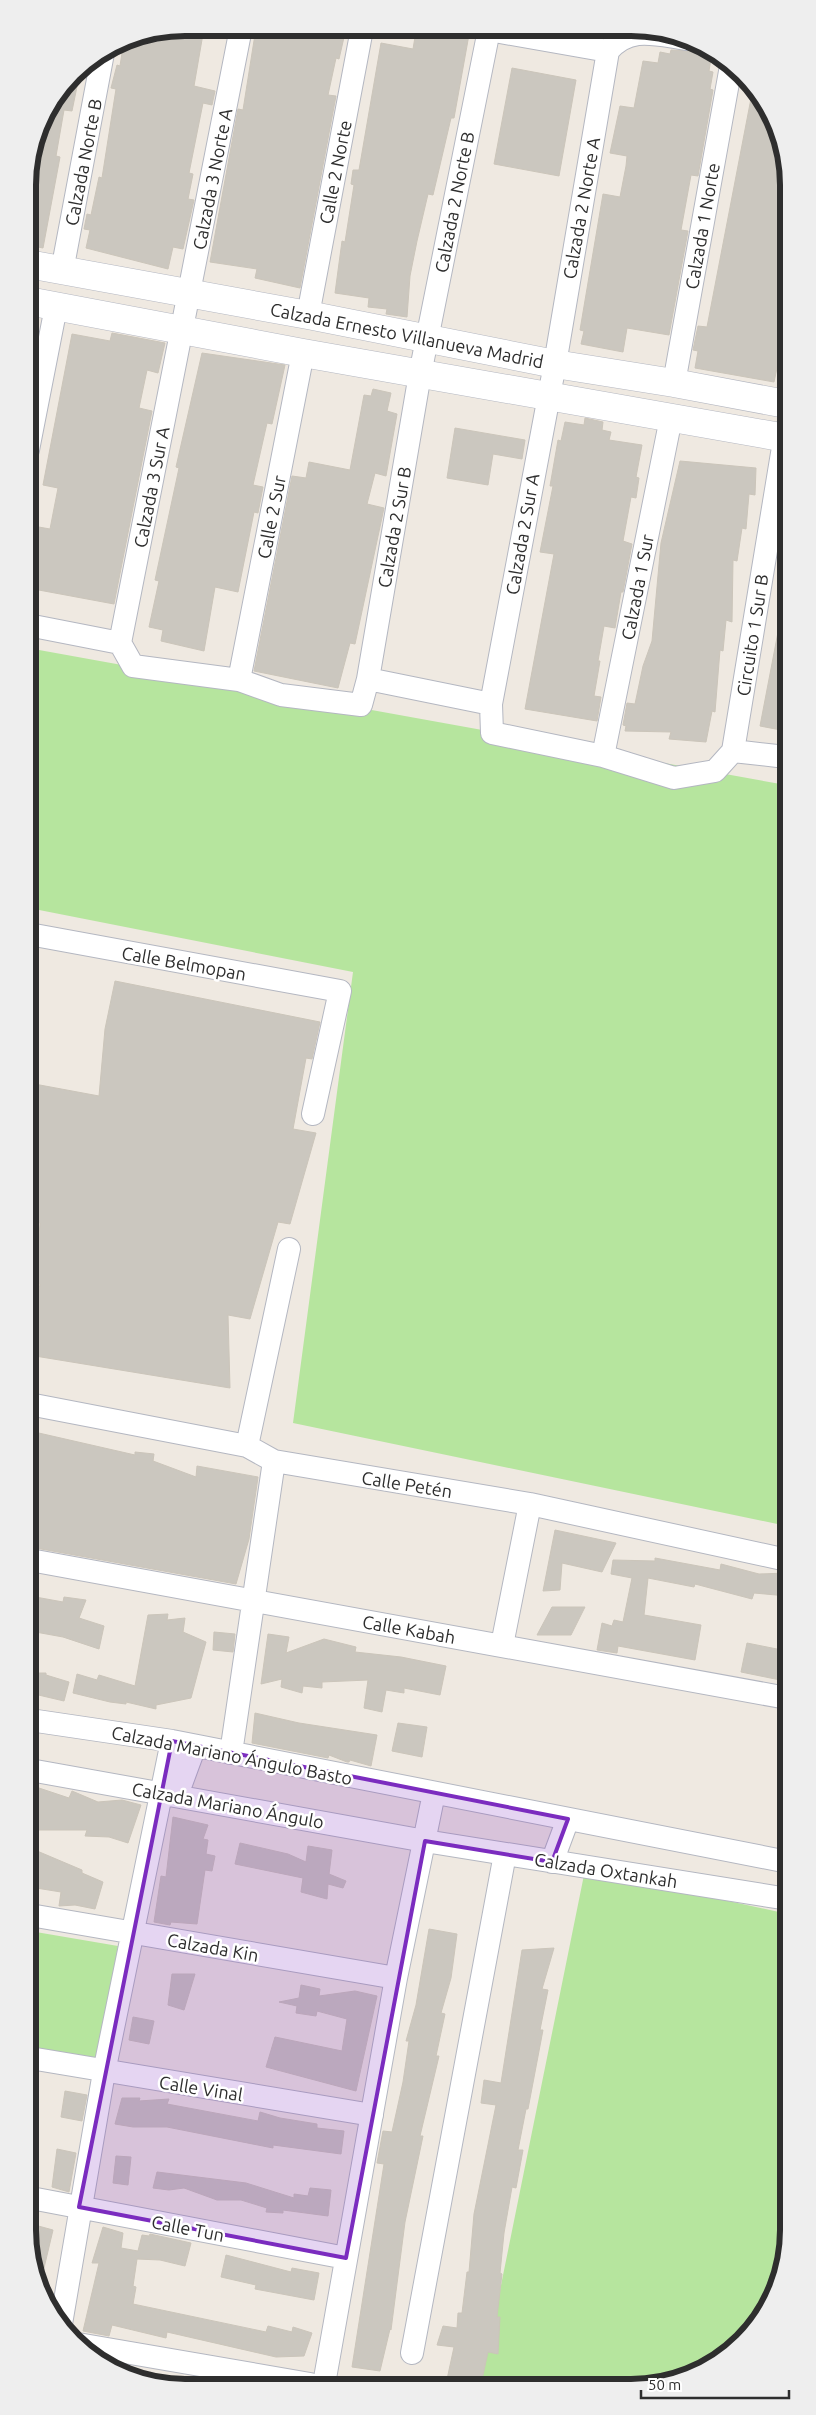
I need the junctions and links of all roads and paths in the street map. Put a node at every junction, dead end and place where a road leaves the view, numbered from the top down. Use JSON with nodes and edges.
{"nodes":[{"id":1,"x":239,"y":36,"type":"edge"},
{"id":2,"x":361,"y":36,"type":"edge"},
{"id":3,"x":488,"y":36,"type":"edge"},
{"id":4,"x":523,"y":36,"type":"edge"},
{"id":5,"x":627,"y":36,"type":"edge"},
{"id":6,"x":608,"y":51,"type":"junction"},
{"id":7,"x":101,"y":62,"type":"edge"},
{"id":8,"x":729,"y":74,"type":"edge"},
{"id":9,"x":37,"y":266,"type":"edge"},
{"id":10,"x":62,"y":271,"type":"junction"},
{"id":11,"x":189,"y":294,"type":"junction"},
{"id":12,"x":37,"y":303,"type":"edge"},
{"id":13,"x":56,"y":307,"type":"junction"},
{"id":14,"x":308,"y":315,"type":"junction"},
{"id":15,"x":182,"y":331,"type":"junction"},
{"id":16,"x":427,"y":338,"type":"junction"},
{"id":17,"x":303,"y":353,"type":"junction"},
{"id":18,"x":555,"y":364,"type":"junction"},
{"id":19,"x":420,"y":374,"type":"junction"},
{"id":20,"x":674,"y":382,"type":"junction"},
{"id":21,"x":547,"y":396,"type":"junction"},
{"id":22,"x":780,"y":403,"type":"edge"},
{"id":23,"x":37,"y":405,"type":"edge"},
{"id":24,"x":671,"y":418,"type":"junction"},
{"id":25,"x":780,"y":434,"type":"edge"},
{"id":26,"x":780,"y":467,"type":"edge"},
{"id":27,"x":37,"y":628,"type":"edge"},
{"id":28,"x":120,"y":643,"type":"junction"},
{"id":29,"x":368,"y":679,"type":"junction"},
{"id":30,"x":239,"y":680,"type":"junction"},
{"id":31,"x":491,"y":704,"type":"junction"},
{"id":32,"x":734,"y":751,"type":"junction"},
{"id":33,"x":603,"y":756,"type":"junction"},
{"id":34,"x":780,"y":756,"type":"edge"},
{"id":35,"x":37,"y":935,"type":"edge"},
{"id":36,"x":313,"y":1114,"type":"dead end"},
{"id":37,"x":289,"y":1249,"type":"dead end"},
{"id":38,"x":36,"y":1405,"type":"edge"},
{"id":39,"x":246,"y":1446,"type":"junction"},
{"id":40,"x":274,"y":1461,"type":"junction"},
{"id":41,"x":530,"y":1504,"type":"junction"},
{"id":42,"x":779,"y":1558,"type":"edge"},
{"id":43,"x":36,"y":1561,"type":"edge"},
{"id":44,"x":253,"y":1602,"type":"junction"},
{"id":45,"x":502,"y":1645,"type":"junction"},
{"id":46,"x":779,"y":1696,"type":"edge"},
{"id":47,"x":36,"y":1721,"type":"edge"},
{"id":48,"x":172,"y":1741,"type":"junction"},
{"id":49,"x":195,"y":1746,"type":"junction"},
{"id":50,"x":231,"y":1753,"type":"junction"},
{"id":51,"x":36,"y":1771,"type":"edge"},
{"id":52,"x":434,"y":1793,"type":"junction"},
{"id":53,"x":169,"y":1794,"type":"junction"},
{"id":54,"x":568,"y":1819,"type":"junction"},
{"id":55,"x":425,"y":1841,"type":"junction"},
{"id":56,"x":505,"y":1854,"type":"junction"},
{"id":57,"x":779,"y":1860,"type":"edge"},
{"id":58,"x":552,"y":1862,"type":"junction"},
{"id":59,"x":779,"y":1898,"type":"edge"},
{"id":60,"x":36,"y":1916,"type":"edge"},
{"id":61,"x":132,"y":1933,"type":"junction"},
{"id":62,"x":396,"y":1978,"type":"junction"},
{"id":63,"x":36,"y":2059,"type":"edge"},
{"id":64,"x":104,"y":2072,"type":"junction"},
{"id":65,"x":372,"y":2115,"type":"junction"},
{"id":66,"x":36,"y":2199,"type":"edge"},
{"id":67,"x":79,"y":2208,"type":"junction"},
{"id":68,"x":346,"y":2258,"type":"junction"},
{"id":69,"x":62,"y":2313,"type":"edge"},
{"id":70,"x":92,"y":2346,"type":"edge"},
{"id":71,"x":412,"y":2353,"type":"dead end"},
{"id":72,"x":281,"y":2379,"type":"edge"},
{"id":73,"x":325,"y":2379,"type":"edge"}],
"edges":[{"from":1,"to":11,"type":"street","name":"Calzada 3 Norte A"},
{"from":2,"to":14,"type":"street","name":"Calle 2 Norte"},
{"from":3,"to":16,"type":"street","name":"Calzada 2 Norte B"},
{"from":4,"to":6,"type":"street"},
{"from":5,"to":6,"type":"street"},
{"from":6,"to":18,"type":"street","name":"Calzada 2 Norte A"},
{"from":7,"to":10,"type":"street","name":"Calzada Norte B"},
{"from":8,"to":20,"type":"street","name":"Calzada 1 Norte"},
{"from":9,"to":10,"type":"street","name":"Calzada Ernesto Villanueva Madrid"},
{"from":10,"to":11,"type":"street","name":"Calzada Ernesto Villanueva Madrid"},
{"from":11,"to":14,"type":"street","name":"Calzada Ernesto Villanueva Madrid"},
{"from":11,"to":15,"type":"street","name":"Calzada 3 Norte A"},
{"from":12,"to":13,"type":"street","name":"Calzada Ernesto Villanueva Madrid"},
{"from":13,"to":15,"type":"street","name":"Calzada Ernesto Villanueva Madrid"},
{"from":13,"to":23,"type":"street"},
{"from":14,"to":16,"type":"street","name":"Calzada Ernesto Villanueva Madrid"},
{"from":15,"to":17,"type":"street","name":"Calzada Ernesto Villanueva Madrid"},
{"from":15,"to":28,"type":"street","name":"Calzada 3 Sur A"},
{"from":16,"to":18,"type":"street","name":"Calzada Ernesto Villanueva Madrid"},
{"from":16,"to":19,"type":"street","name":"Calzada 2 Norte B"},
{"from":17,"to":19,"type":"street","name":"Calzada Ernesto Villanueva Madrid"},
{"from":17,"to":30,"type":"street","name":"Calle 2 Sur"},
{"from":18,"to":20,"type":"street","name":"Calzada Ernesto Villanueva Madrid"},
{"from":18,"to":21,"type":"street","name":"Calzada 2 Sur A"},
{"from":19,"to":21,"type":"street","name":"Calzada Ernesto Villanueva Madrid"},
{"from":19,"to":29,"type":"street","name":"Calzada 2 Sur B"},
{"from":20,"to":22,"type":"street","name":"Calzada Ernesto Villanueva Madrid"},
{"from":21,"to":24,"type":"street","name":"Calzada Ernesto Villanueva Madrid"},
{"from":21,"to":31,"type":"street","name":"Calzada 2 Sur A"},
{"from":24,"to":25,"type":"street","name":"Calzada Ernesto Villanueva Madrid"},
{"from":24,"to":33,"type":"street","name":"Calzada 1 Sur"},
{"from":26,"to":32,"type":"street","name":"Circuito 1 Sur B"},
{"from":27,"to":28,"type":"street"},
{"from":28,"to":30,"type":"street"},
{"from":29,"to":30,"type":"street","name":"Calzada 2 Sur B"},
{"from":29,"to":31,"type":"street"},
{"from":31,"to":33,"type":"street","name":"Calzada 2 Sur A"},
{"from":32,"to":33,"type":"street"},
{"from":32,"to":34,"type":"street"},
{"from":35,"to":36,"type":"street","name":"Calle Belmopan"},
{"from":37,"to":39,"type":"street"},
{"from":38,"to":39,"type":"street","name":"Calle Petén"},
{"from":39,"to":40,"type":"street","name":"Calle Petén"},
{"from":40,"to":41,"type":"street","name":"Calle Petén"},
{"from":40,"to":44,"type":"street"},
{"from":41,"to":42,"type":"street","name":"Calle Petén"},
{"from":41,"to":45,"type":"street"},
{"from":43,"to":44,"type":"street","name":"Calle Kabah"},
{"from":44,"to":45,"type":"street","name":"Calle Kabah"},
{"from":44,"to":50,"type":"street"},
{"from":45,"to":46,"type":"street","name":"Calle Kabah"},
{"from":47,"to":48,"type":"street","name":"Calzada Mariano Ángulo Basto"},
{"from":48,"to":49,"type":"street","name":"Calzada Mariano Ángulo Basto"},
{"from":48,"to":53,"type":"street"},
{"from":49,"to":50,"type":"street","name":"Calzada Mariano Ángulo Basto"},
{"from":49,"to":53,"type":"street"},
{"from":50,"to":52,"type":"street","name":"Calzada Mariano Ángulo Basto"},
{"from":51,"to":53,"type":"street","name":"Calzada Mariano Ángulo"},
{"from":52,"to":54,"type":"street"},
{"from":52,"to":55,"type":"street"},
{"from":53,"to":55,"type":"street","name":"Calzada Mariano Ángulo"},
{"from":53,"to":61,"type":"street"},
{"from":54,"to":57,"type":"street"},
{"from":54,"to":58,"type":"street"},
{"from":55,"to":56,"type":"street","name":"Calzada Oxtankah"},
{"from":55,"to":62,"type":"street"},
{"from":56,"to":58,"type":"street","name":"Calzada Oxtankah"},
{"from":56,"to":71,"type":"street"},
{"from":58,"to":59,"type":"street","name":"Calzada Oxtankah"},
{"from":60,"to":61,"type":"street","name":"Calzada Kin"},
{"from":61,"to":62,"type":"street","name":"Calzada Kin"},
{"from":61,"to":64,"type":"street"},
{"from":62,"to":65,"type":"street"},
{"from":63,"to":64,"type":"street","name":"Calle Vinal"},
{"from":64,"to":65,"type":"street","name":"Calle Vinal"},
{"from":64,"to":67,"type":"street"},
{"from":65,"to":68,"type":"street"},
{"from":66,"to":67,"type":"street","name":"Calle Tun"},
{"from":67,"to":68,"type":"street","name":"Calle Tun"},
{"from":67,"to":69,"type":"street"},
{"from":68,"to":73,"type":"street"},
{"from":70,"to":72,"type":"street"}]}
